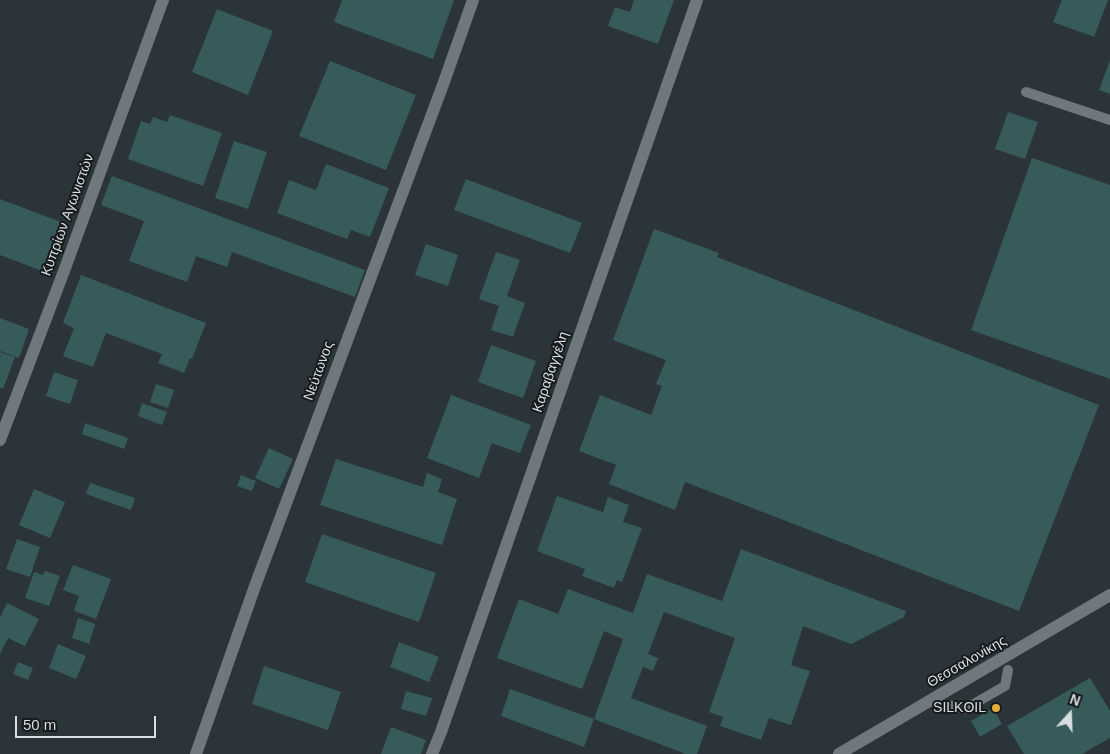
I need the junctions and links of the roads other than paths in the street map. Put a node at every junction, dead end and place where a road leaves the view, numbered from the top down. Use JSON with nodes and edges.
{"nodes":[{"id":1,"x":163,"y":0,"type":"edge"},
{"id":2,"x":473,"y":0,"type":"edge"},
{"id":3,"x":697,"y":0,"type":"edge"},
{"id":4,"x":1026,"y":92,"type":"dead end"},
{"id":5,"x":1110,"y":120,"type":"edge"},
{"id":6,"x":0,"y":440,"type":"edge"},
{"id":7,"x":1110,"y":595,"type":"edge"},
{"id":8,"x":1008,"y":670,"type":"dead end"},
{"id":9,"x":947,"y":705,"type":"dead end"},
{"id":10,"x":196,"y":754,"type":"edge"},
{"id":11,"x":432,"y":754,"type":"edge"},
{"id":12,"x":839,"y":754,"type":"edge"}],
"edges":[{"from":1,"to":6,"type":"street","name":"Κυπρίων Αγωνιστών"},
{"from":2,"to":10,"type":"street","name":"Νεύτωνος"},
{"from":3,"to":11,"type":"street","name":"Καραβαγγέλη"},
{"from":4,"to":5,"type":"lane"},
{"from":7,"to":12,"type":"street","name":"Θεσσαλονίκης"},
{"from":8,"to":9,"type":"lane"}]}
